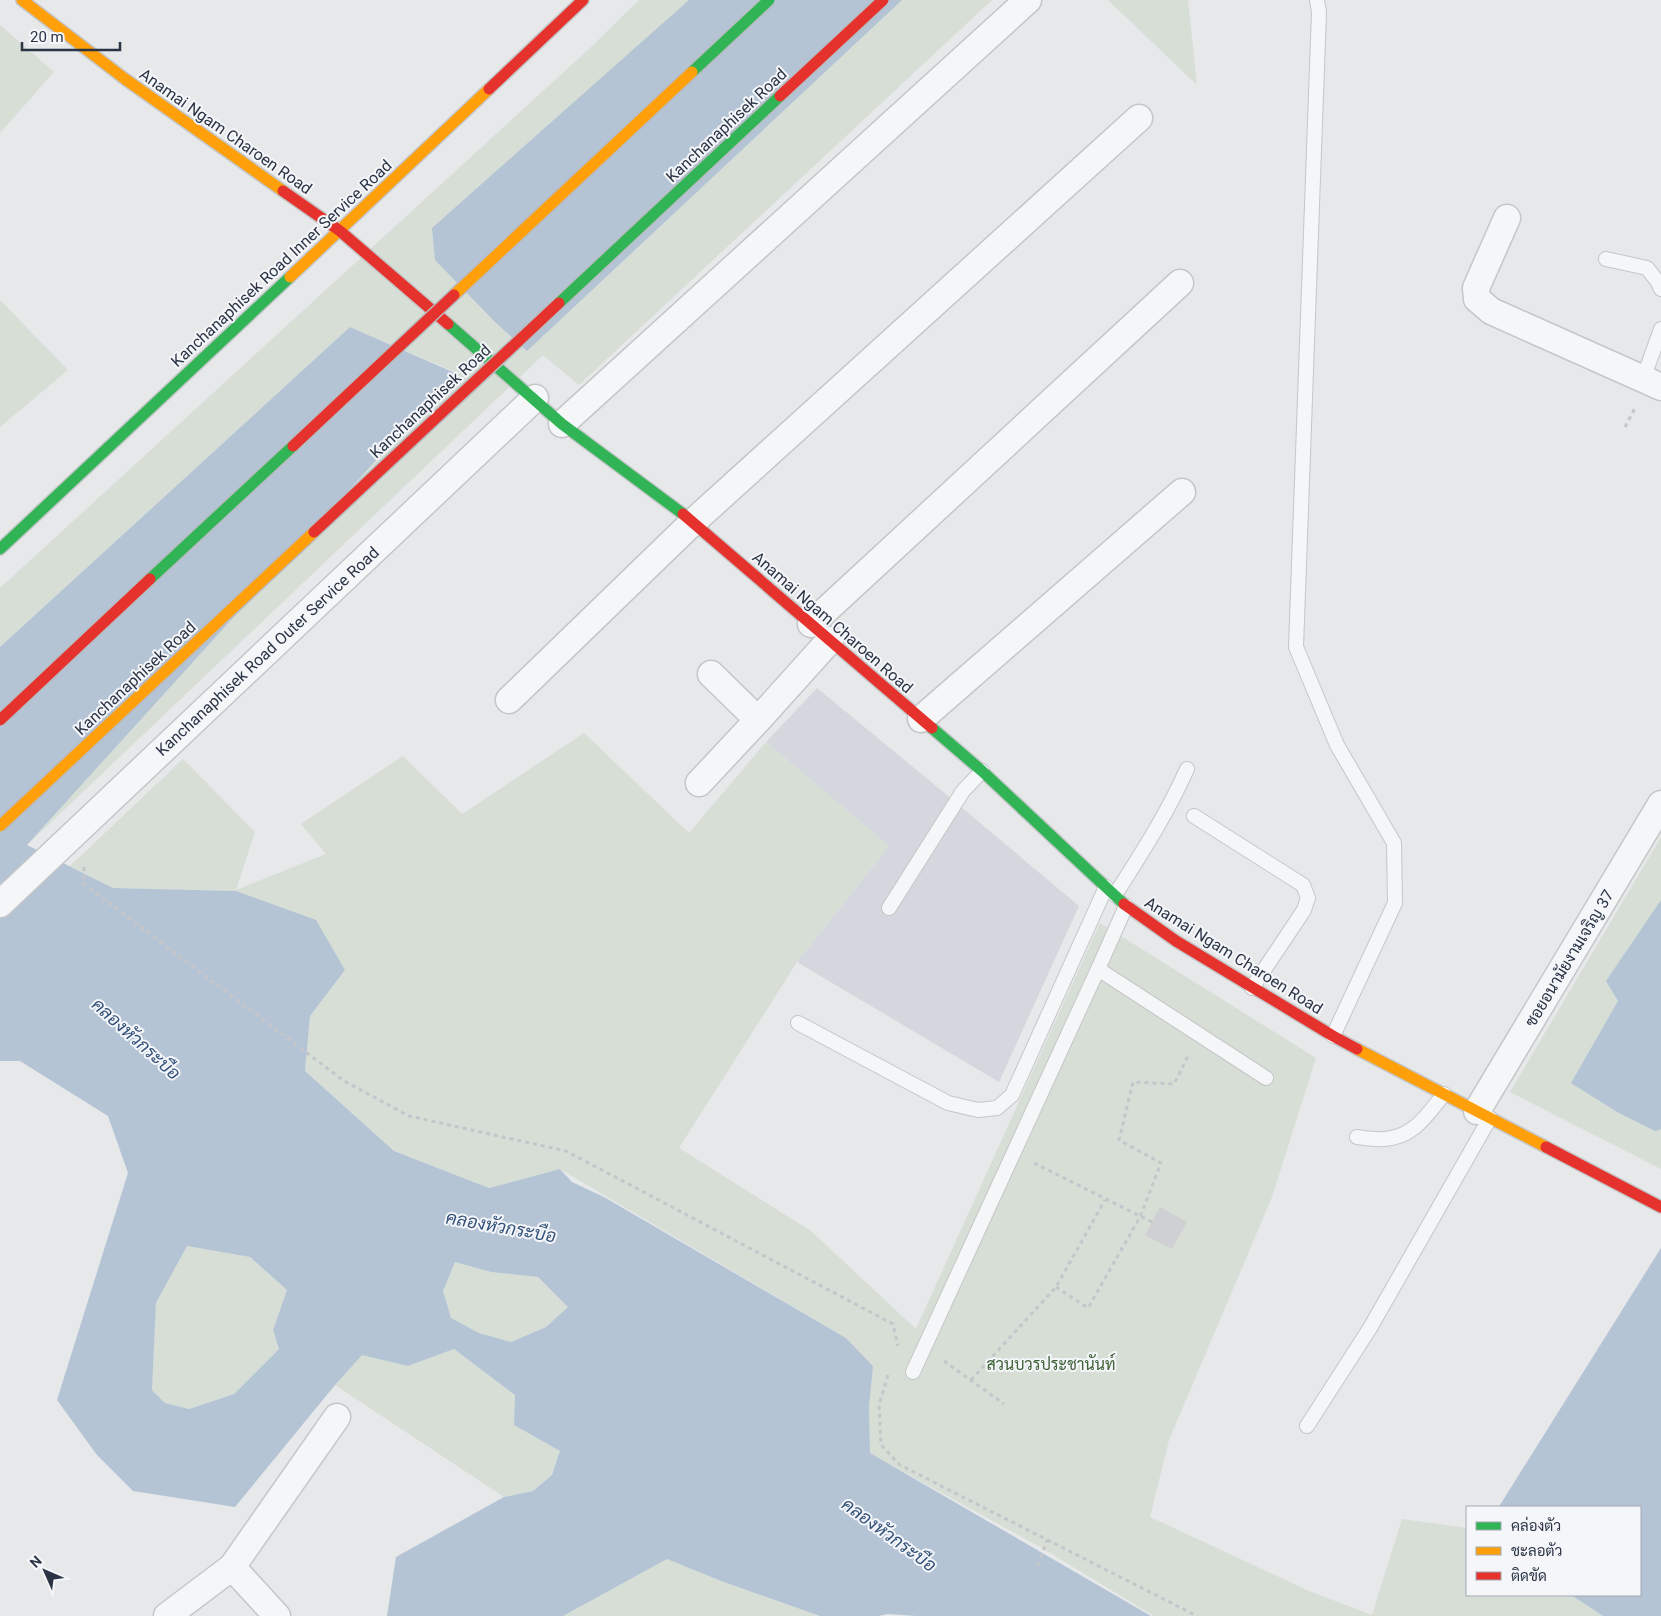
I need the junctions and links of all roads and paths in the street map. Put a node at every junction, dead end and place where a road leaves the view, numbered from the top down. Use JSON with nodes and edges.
{"nodes":[{"id":1,"x":22,"y":0,"type":"edge"},
{"id":2,"x":583,"y":0,"type":"edge"},
{"id":3,"x":769,"y":0,"type":"edge"},
{"id":4,"x":883,"y":0,"type":"edge"},
{"id":5,"x":1028,"y":0,"type":"edge"},
{"id":6,"x":1317,"y":0,"type":"edge"},
{"id":7,"x":1139,"y":118,"type":"dead end"},
{"id":8,"x":1506,"y":218,"type":"dead end"},
{"id":9,"x":340,"y":231,"type":"junction"},
{"id":10,"x":1606,"y":259,"type":"dead end"},
{"id":11,"x":1180,"y":283,"type":"dead end"},
{"id":12,"x":1661,"y":289,"type":"edge"},
{"id":13,"x":1661,"y":329,"type":"edge"},
{"id":14,"x":1652,"y":383,"type":"edge"},
{"id":15,"x":535,"y":398,"type":"junction"},
{"id":16,"x":562,"y":424,"type":"junction"},
{"id":17,"x":1182,"y":492,"type":"dead end"},
{"id":18,"x":693,"y":522,"type":"junction"},
{"id":19,"x":0,"y":549,"type":"edge"},
{"id":20,"x":820,"y":632,"type":"junction"},
{"id":21,"x":711,"y":674,"type":"dead end"},
{"id":22,"x":509,"y":700,"type":"dead end"},
{"id":23,"x":921,"y":718,"type":"junction"},
{"id":24,"x":0,"y":720,"type":"edge"},
{"id":25,"x":758,"y":720,"type":"junction"},
{"id":26,"x":1186,"y":769,"type":"dead end"},
{"id":27,"x":982,"y":771,"type":"junction"},
{"id":28,"x":699,"y":783,"type":"dead end"},
{"id":29,"x":1661,"y":804,"type":"edge"},
{"id":30,"x":1194,"y":816,"type":"dead end"},
{"id":31,"x":0,"y":826,"type":"edge"},
{"id":32,"x":84,"y":884,"type":"dead end"},
{"id":33,"x":1110,"y":891,"type":"junction"},
{"id":34,"x":0,"y":904,"type":"edge"},
{"id":35,"x":1126,"y":906,"type":"junction"},
{"id":36,"x":889,"y":908,"type":"dead end"},
{"id":37,"x":1098,"y":969,"type":"junction"},
{"id":38,"x":1252,"y":988,"type":"junction"},
{"id":39,"x":798,"y":1023,"type":"dead end"},
{"id":40,"x":1200,"y":1035,"type":"junction"},
{"id":41,"x":1333,"y":1036,"type":"junction"},
{"id":42,"x":1266,"y":1078,"type":"dead end"},
{"id":43,"x":1444,"y":1094,"type":"junction"},
{"id":44,"x":1483,"y":1115,"type":"junction"},
{"id":45,"x":1357,"y":1137,"type":"dead end"},
{"id":46,"x":1013,"y":1152,"type":"junction"},
{"id":47,"x":1105,"y":1200,"type":"junction"},
{"id":48,"x":1661,"y":1207,"type":"edge"},
{"id":49,"x":1140,"y":1217,"type":"junction"},
{"id":50,"x":1152,"y":1222,"type":"dead end"},
{"id":51,"x":1056,"y":1287,"type":"junction"},
{"id":52,"x":924,"y":1347,"type":"junction"},
{"id":53,"x":896,"y":1353,"type":"dead end"},
{"id":54,"x":890,"y":1370,"type":"dead end"},
{"id":55,"x":913,"y":1372,"type":"dead end"},
{"id":56,"x":971,"y":1380,"type":"junction"},
{"id":57,"x":1004,"y":1404,"type":"dead end"},
{"id":58,"x":337,"y":1417,"type":"dead end"},
{"id":59,"x":1307,"y":1426,"type":"dead end"},
{"id":60,"x":1047,"y":1540,"type":"junction"},
{"id":61,"x":1038,"y":1565,"type":"dead end"},
{"id":62,"x":232,"y":1567,"type":"junction"},
{"id":63,"x":167,"y":1616,"type":"edge"},
{"id":64,"x":277,"y":1616,"type":"edge"},
{"id":65,"x":1197,"y":1616,"type":"edge"}],
"edges":[{"from":1,"to":9,"type":"main road","name":"Anamai Ngam Charoen Road"},
{"from":2,"to":9,"type":"main road","name":"Kanchanaphisek Road Inner Service Road"},
{"from":3,"to":24,"type":"main road","bridge":true},
{"from":4,"to":31,"type":"main road","name":"Kanchanaphisek Road","bridge":true},
{"from":5,"to":16,"type":"street"},
{"from":6,"to":41,"type":"lane"},
{"from":7,"to":18,"type":"street"},
{"from":8,"to":14,"type":"street"},
{"from":9,"to":15,"type":"main road","name":"Anamai Ngam Charoen Road"},
{"from":9,"to":19,"type":"main road","name":"Kanchanaphisek Road Inner Service Road"},
{"from":10,"to":12,"type":"lane"},
{"from":11,"to":20,"type":"street"},
{"from":13,"to":14,"type":"lane"},
{"from":15,"to":16,"type":"main road","name":"Anamai Ngam Charoen Road"},
{"from":15,"to":34,"type":"street","name":"Kanchanaphisek Road Outer Service Road"},
{"from":16,"to":18,"type":"main road","name":"Anamai Ngam Charoen Road"},
{"from":17,"to":23,"type":"street"},
{"from":18,"to":20,"type":"main road","name":"Anamai Ngam Charoen Road"},
{"from":18,"to":22,"type":"street"},
{"from":20,"to":23,"type":"main road","name":"Anamai Ngam Charoen Road"},
{"from":20,"to":25,"type":"street"},
{"from":21,"to":25,"type":"street"},
{"from":23,"to":27,"type":"main road","name":"Anamai Ngam Charoen Road"},
{"from":25,"to":28,"type":"street"},
{"from":26,"to":33,"type":"lane"},
{"from":27,"to":33,"type":"main road","name":"Anamai Ngam Charoen Road"},
{"from":27,"to":36,"type":"lane"},
{"from":29,"to":44,"type":"street","name":"ซอยอนามัยงามเจริญ 37"},
{"from":30,"to":38,"type":"lane"},
{"from":32,"to":53,"type":"path"},
{"from":33,"to":35,"type":"main road","name":"Anamai Ngam Charoen Road"},
{"from":33,"to":39,"type":"lane"},
{"from":35,"to":37,"type":"lane"},
{"from":35,"to":38,"type":"main road","name":"Anamai Ngam Charoen Road"},
{"from":37,"to":40,"type":"lane"},
{"from":37,"to":46,"type":"lane"},
{"from":38,"to":41,"type":"main road","name":"Anamai Ngam Charoen Road"},
{"from":40,"to":42,"type":"lane"},
{"from":40,"to":49,"type":"path"},
{"from":41,"to":43,"type":"main road","name":"Anamai Ngam Charoen Road"},
{"from":43,"to":44,"type":"main road","name":"Anamai Ngam Charoen Road"},
{"from":43,"to":45,"type":"lane"},
{"from":44,"to":48,"type":"main road","name":"Anamai Ngam Charoen Road"},
{"from":44,"to":59,"type":"lane"},
{"from":46,"to":47,"type":"path"},
{"from":46,"to":52,"type":"lane"},
{"from":47,"to":49,"type":"path"},
{"from":47,"to":51,"type":"path"},
{"from":49,"to":50,"type":"path"},
{"from":49,"to":51,"type":"path"},
{"from":51,"to":56,"type":"path"},
{"from":52,"to":55,"type":"lane"},
{"from":52,"to":56,"type":"path"},
{"from":54,"to":60,"type":"path"},
{"from":56,"to":57,"type":"path"},
{"from":58,"to":62,"type":"street"},
{"from":60,"to":61,"type":"path"},
{"from":60,"to":65,"type":"path"},
{"from":62,"to":63,"type":"street"},
{"from":62,"to":64,"type":"street"}]}
